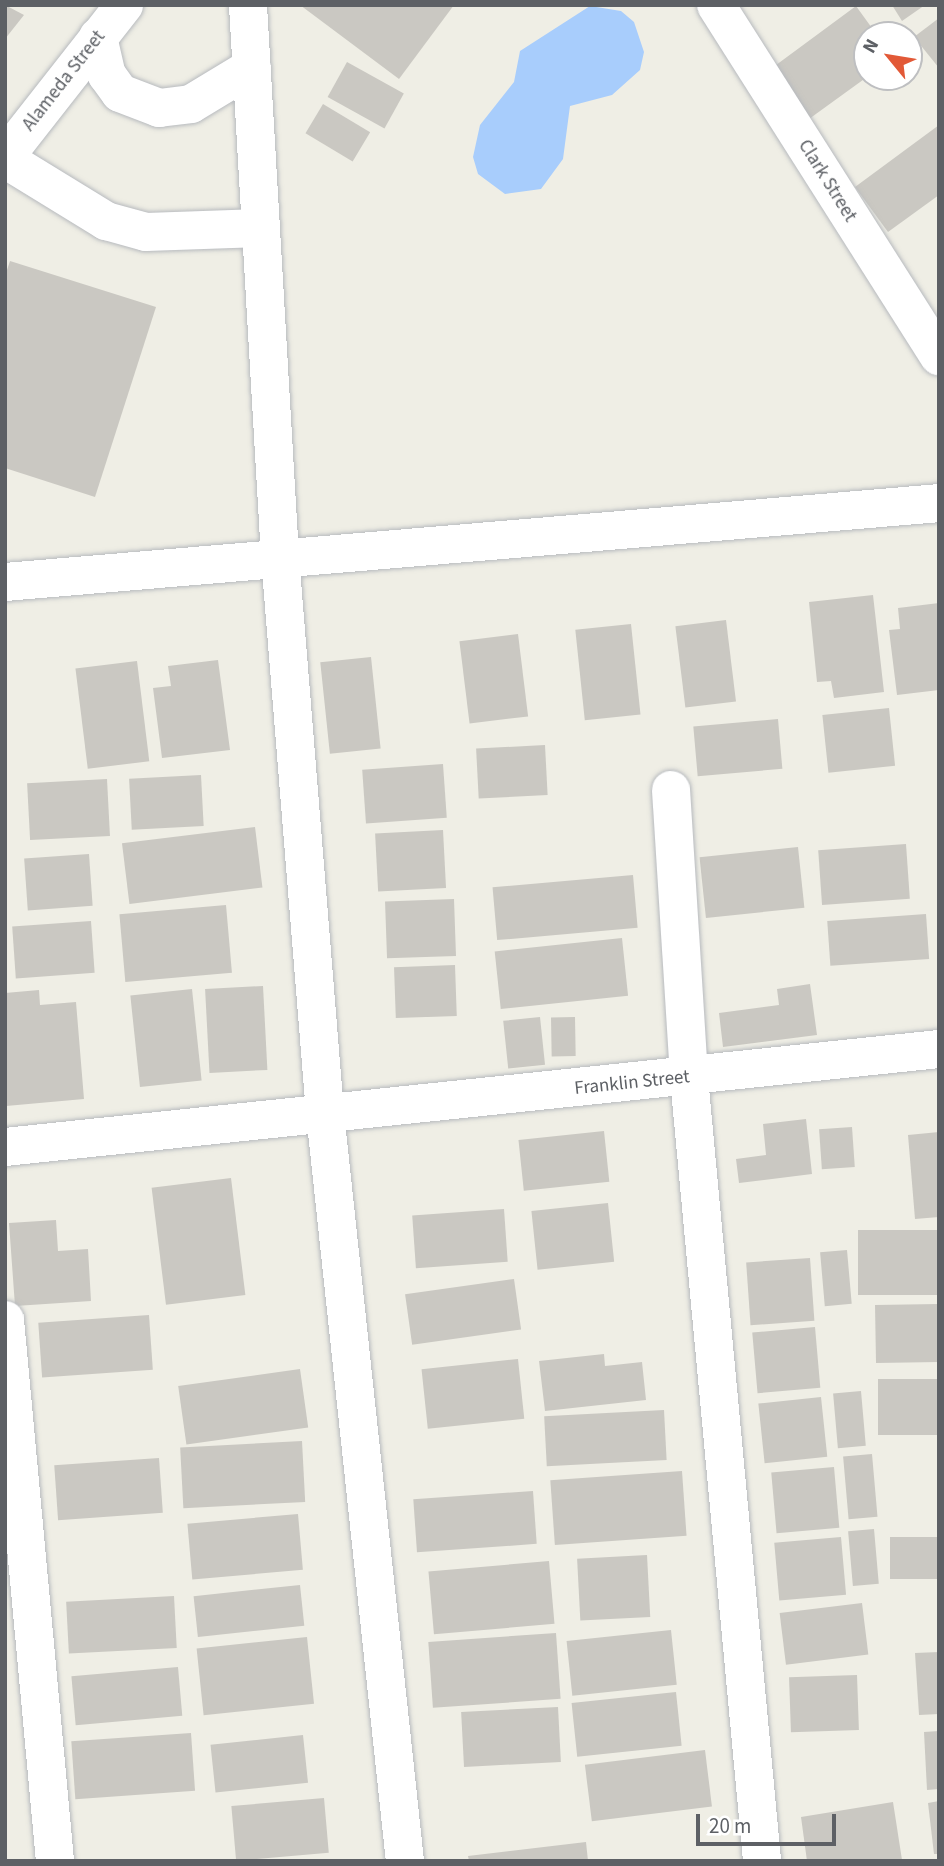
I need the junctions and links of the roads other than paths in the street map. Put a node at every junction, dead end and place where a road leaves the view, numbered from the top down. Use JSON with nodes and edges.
{"nodes":[{"id":1,"x":124,"y":5,"type":"edge"},
{"id":2,"x":248,"y":5,"type":"edge"},
{"id":3,"x":716,"y":5,"type":"edge"},
{"id":4,"x":98,"y":37,"type":"junction"},
{"id":5,"x":252,"y":66,"type":"junction"},
{"id":6,"x":5,"y":158,"type":"edge"},
{"id":7,"x":261,"y":228,"type":"junction"},
{"id":8,"x":939,"y":356,"type":"edge"},
{"id":9,"x":939,"y":503,"type":"edge"},
{"id":10,"x":280,"y":557,"type":"junction"},
{"id":11,"x":5,"y":582,"type":"edge"},
{"id":12,"x":671,"y":790,"type":"dead end"},
{"id":13,"x":939,"y":1049,"type":"edge"},
{"id":14,"x":689,"y":1078,"type":"junction"},
{"id":15,"x":325,"y":1113,"type":"junction"},
{"id":16,"x":5,"y":1147,"type":"edge"},
{"id":17,"x":5,"y":1320,"type":"edge"},
{"id":18,"x":55,"y":1861,"type":"edge"},
{"id":19,"x":405,"y":1861,"type":"edge"},
{"id":20,"x":762,"y":1861,"type":"edge"}],
"edges":[{"from":1,"to":4,"type":"street","name":"Alameda Street"},
{"from":2,"to":5,"type":"street"},
{"from":3,"to":8,"type":"street","name":"Clark Street"},
{"from":4,"to":5,"type":"street"},
{"from":4,"to":6,"type":"street","name":"Alameda Street"},
{"from":5,"to":7,"type":"street"},
{"from":6,"to":7,"type":"street"},
{"from":7,"to":10,"type":"street"},
{"from":9,"to":10,"type":"street"},
{"from":10,"to":11,"type":"street"},
{"from":10,"to":15,"type":"street"},
{"from":12,"to":14,"type":"street"},
{"from":13,"to":14,"type":"street","name":"Franklin Street"},
{"from":14,"to":15,"type":"street","name":"Franklin Street"},
{"from":14,"to":20,"type":"street"},
{"from":15,"to":16,"type":"street","name":"Franklin Street"},
{"from":15,"to":19,"type":"street"},
{"from":17,"to":18,"type":"street"}]}
